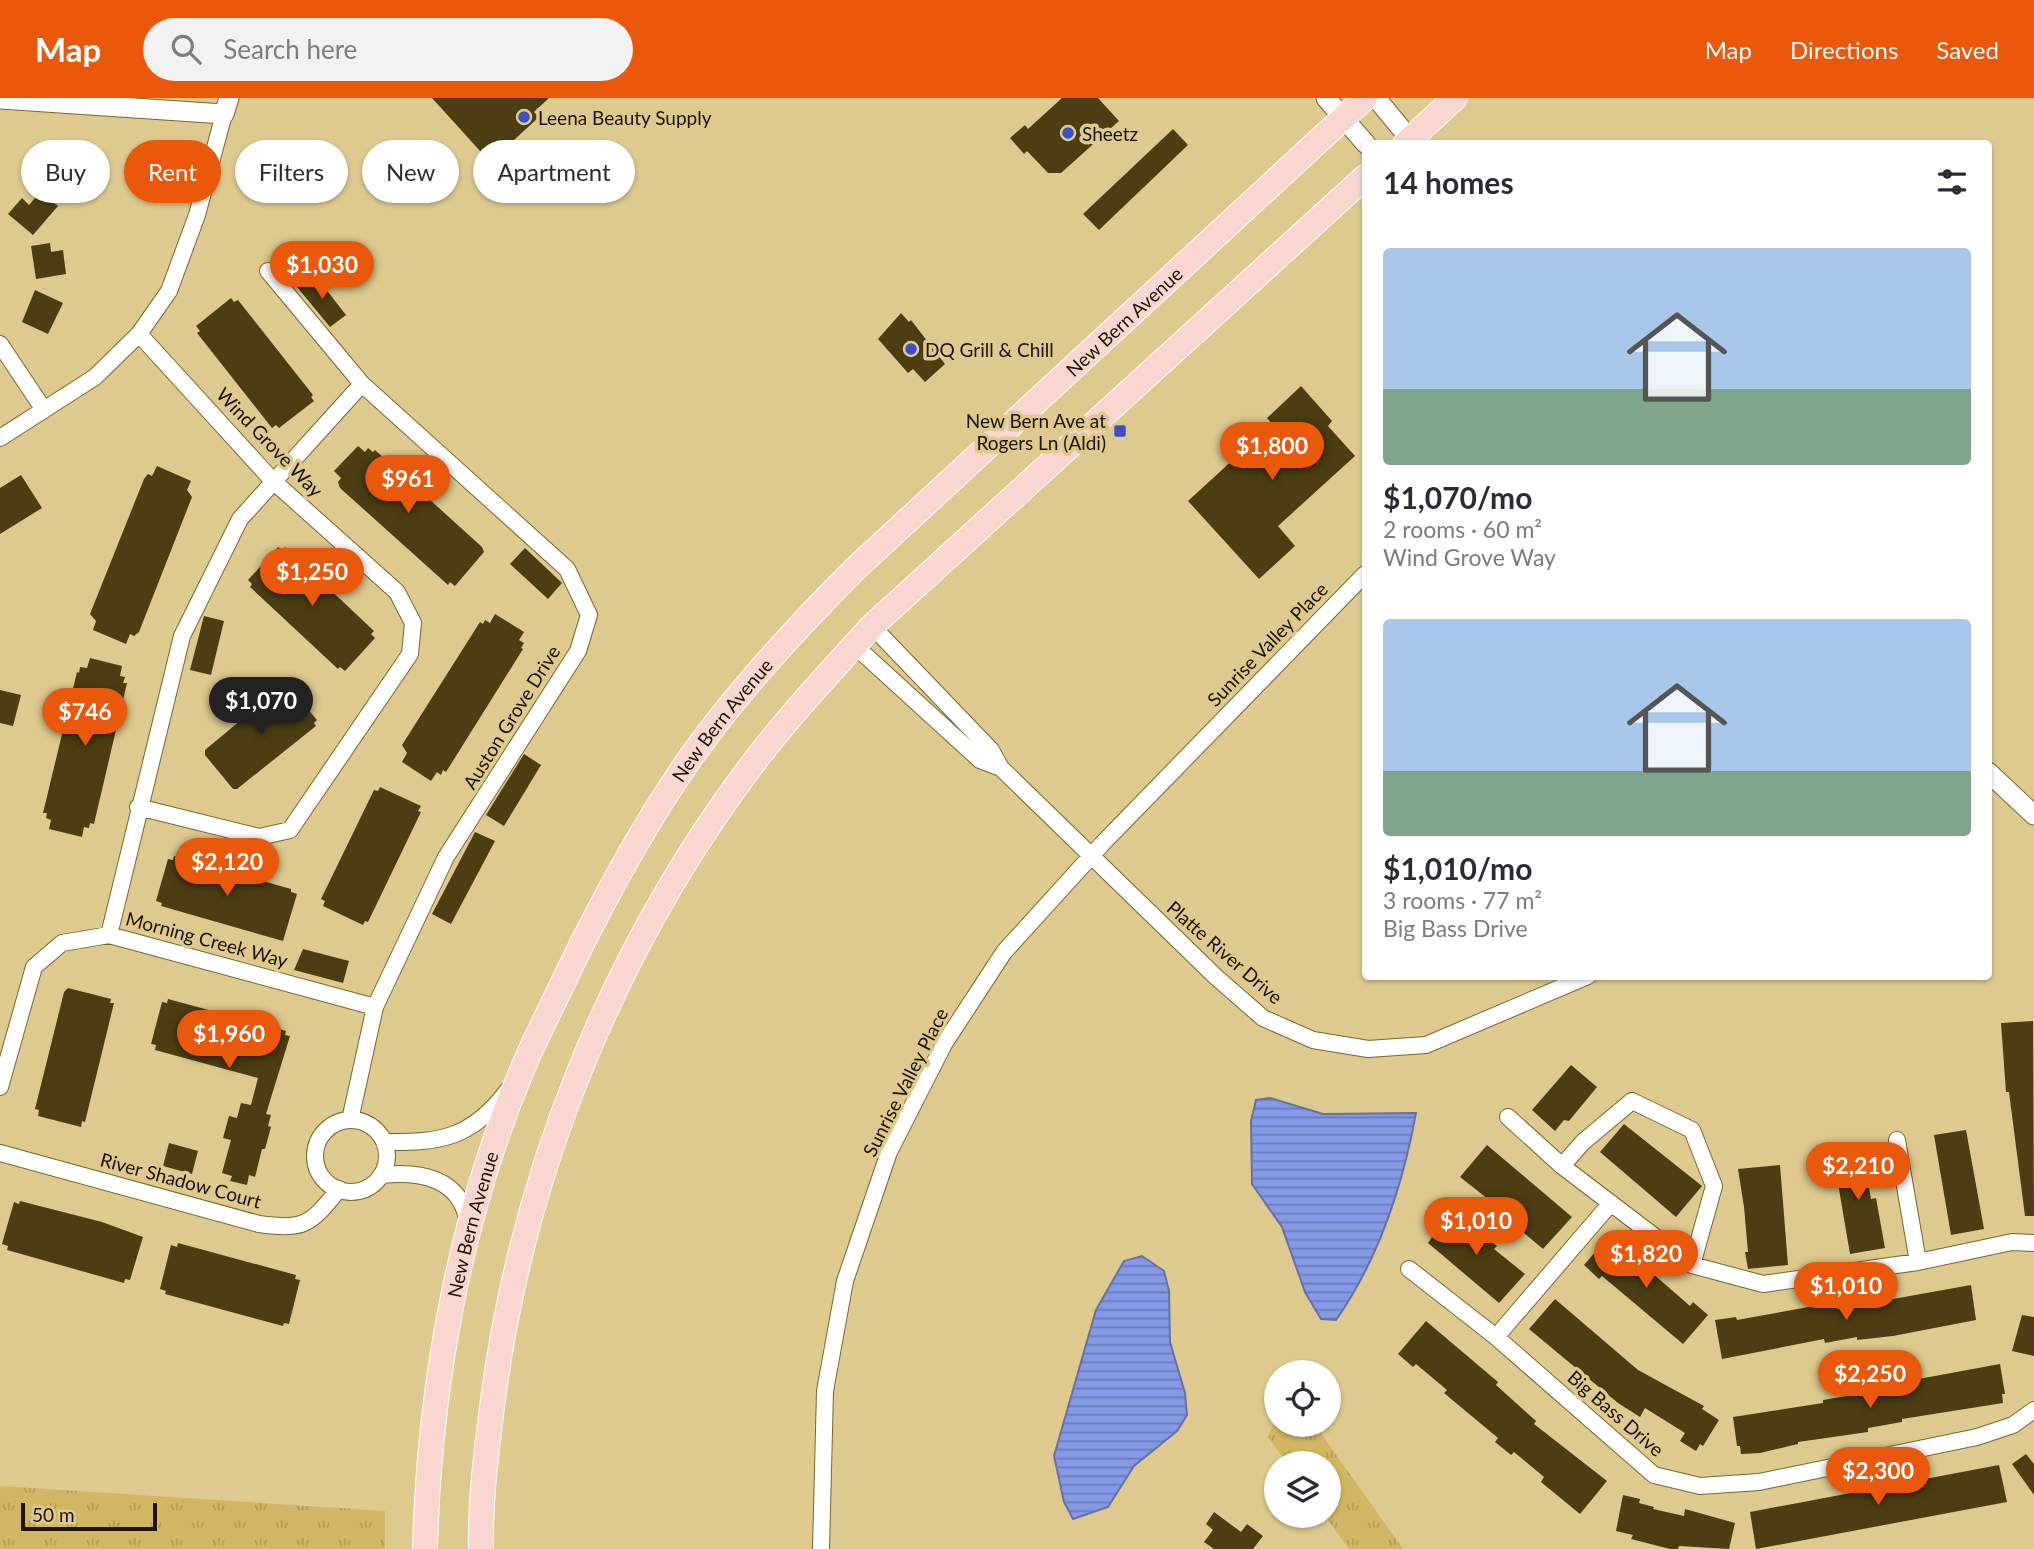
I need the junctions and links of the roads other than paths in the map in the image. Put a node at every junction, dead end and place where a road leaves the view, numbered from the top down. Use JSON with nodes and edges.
{"nodes":[{"id":1,"x":1326,"y":98,"type":"edge"},
{"id":2,"x":1365,"y":98,"type":"edge"},
{"id":3,"x":1376,"y":98,"type":"edge"},
{"id":4,"x":1455,"y":98,"type":"edge"},
{"id":5,"x":0,"y":99,"type":"edge"},
{"id":6,"x":227,"y":106,"type":"edge"},
{"id":7,"x":1343,"y":117,"type":"junction"},
{"id":8,"x":1363,"y":140,"type":"edge"},
{"id":9,"x":1408,"y":140,"type":"edge"},
{"id":10,"x":1412,"y":140,"type":"edge"},
{"id":11,"x":1362,"y":180,"type":"edge"},
{"id":12,"x":268,"y":271,"type":"dead end"},
{"id":13,"x":139,"y":334,"type":"junction"},
{"id":14,"x":0,"y":344,"type":"edge"},
{"id":15,"x":362,"y":384,"type":"junction"},
{"id":16,"x":44,"y":410,"type":"junction"},
{"id":17,"x":0,"y":438,"type":"edge"},
{"id":18,"x":272,"y":480,"type":"junction"},
{"id":19,"x":1362,"y":577,"type":"edge"},
{"id":20,"x":872,"y":626,"type":"junction"},
{"id":21,"x":854,"y":645,"type":"junction"},
{"id":22,"x":1001,"y":768,"type":"junction"},
{"id":23,"x":1992,"y":776,"type":"edge"},
{"id":24,"x":138,"y":807,"type":"junction"},
{"id":25,"x":2034,"y":815,"type":"edge"},
{"id":26,"x":1090,"y":857,"type":"junction"},
{"id":27,"x":109,"y":935,"type":"junction"},
{"id":28,"x":1579,"y":980,"type":"edge"},
{"id":29,"x":375,"y":1007,"type":"junction"},
{"id":30,"x":522,"y":1071,"type":"junction"},
{"id":31,"x":0,"y":1087,"type":"edge"},
{"id":32,"x":1507,"y":1117,"type":"dead end"},
{"id":33,"x":350,"y":1120,"type":"junction"},
{"id":34,"x":1897,"y":1140,"type":"dead end"},
{"id":35,"x":384,"y":1142,"type":"junction"},
{"id":36,"x":0,"y":1153,"type":"edge"},
{"id":37,"x":1562,"y":1166,"type":"junction"},
{"id":38,"x":381,"y":1175,"type":"junction"},
{"id":39,"x":339,"y":1189,"type":"junction"},
{"id":40,"x":1611,"y":1203,"type":"junction"},
{"id":41,"x":469,"y":1235,"type":"junction"},
{"id":42,"x":2034,"y":1243,"type":"edge"},
{"id":43,"x":1918,"y":1262,"type":"junction"},
{"id":44,"x":1692,"y":1265,"type":"junction"},
{"id":45,"x":1409,"y":1269,"type":"dead end"},
{"id":46,"x":1496,"y":1336,"type":"junction"},
{"id":47,"x":2034,"y":1410,"type":"edge"},
{"id":48,"x":425,"y":1549,"type":"edge"},
{"id":49,"x":481,"y":1549,"type":"edge"},
{"id":50,"x":821,"y":1549,"type":"edge"}],
"edges":[{"from":1,"to":7,"type":"street"},
{"from":2,"to":7,"type":"main road","name":"New Bern Avenue"},
{"from":3,"to":9,"type":"street"},
{"from":4,"to":10,"type":"main road"},
{"from":5,"to":6,"type":"street"},
{"from":6,"to":13,"type":"street"},
{"from":7,"to":8,"type":"street"},
{"from":7,"to":30,"type":"main road","name":"New Bern Avenue"},
{"from":11,"to":20,"type":"main road"},
{"from":12,"to":15,"type":"street","name":"Auston Grove Drive"},
{"from":13,"to":16,"type":"street"},
{"from":13,"to":18,"type":"street","name":"Wind Grove Way"},
{"from":14,"to":16,"type":"street"},
{"from":15,"to":18,"type":"street"},
{"from":15,"to":29,"type":"street","name":"Auston Grove Drive"},
{"from":16,"to":17,"type":"street"},
{"from":18,"to":24,"type":"street"},
{"from":18,"to":24,"type":"street","name":"Wind Grove Way"},
{"from":19,"to":26,"type":"street","name":"Sunrise Valley Place"},
{"from":20,"to":21,"type":"main road"},
{"from":20,"to":22,"type":"street","name":"Platte River Drive"},
{"from":21,"to":22,"type":"street","name":"Platte River Drive"},
{"from":21,"to":49,"type":"main road"},
{"from":22,"to":26,"type":"street","name":"Platte River Drive"},
{"from":23,"to":25,"type":"street"},
{"from":24,"to":27,"type":"street"},
{"from":26,"to":28,"type":"street","name":"Platte River Drive"},
{"from":26,"to":50,"type":"street","name":"Sunrise Valley Place"},
{"from":27,"to":29,"type":"street","name":"Morning Creek Way"},
{"from":27,"to":31,"type":"street","name":"Morning Creek Way"},
{"from":29,"to":33,"type":"street","name":"Auston Grove Drive"},
{"from":30,"to":35,"type":"street"},
{"from":30,"to":41,"type":"main road","name":"New Bern Avenue"},
{"from":32,"to":37,"type":"street"},
{"from":33,"to":35,"type":"street"},
{"from":33,"to":39,"type":"street"},
{"from":34,"to":43,"type":"street"},
{"from":35,"to":38,"type":"street"},
{"from":36,"to":39,"type":"street","name":"River Shadow Court"},
{"from":37,"to":40,"type":"street"},
{"from":37,"to":44,"type":"street"},
{"from":38,"to":39,"type":"street"},
{"from":38,"to":41,"type":"street"},
{"from":40,"to":44,"type":"street"},
{"from":40,"to":46,"type":"street"},
{"from":41,"to":48,"type":"main road","name":"New Bern Avenue"},
{"from":42,"to":43,"type":"street"},
{"from":43,"to":44,"type":"street"},
{"from":45,"to":46,"type":"street","name":"Big Bass Drive"},
{"from":46,"to":47,"type":"street","name":"Big Bass Drive"}]}
